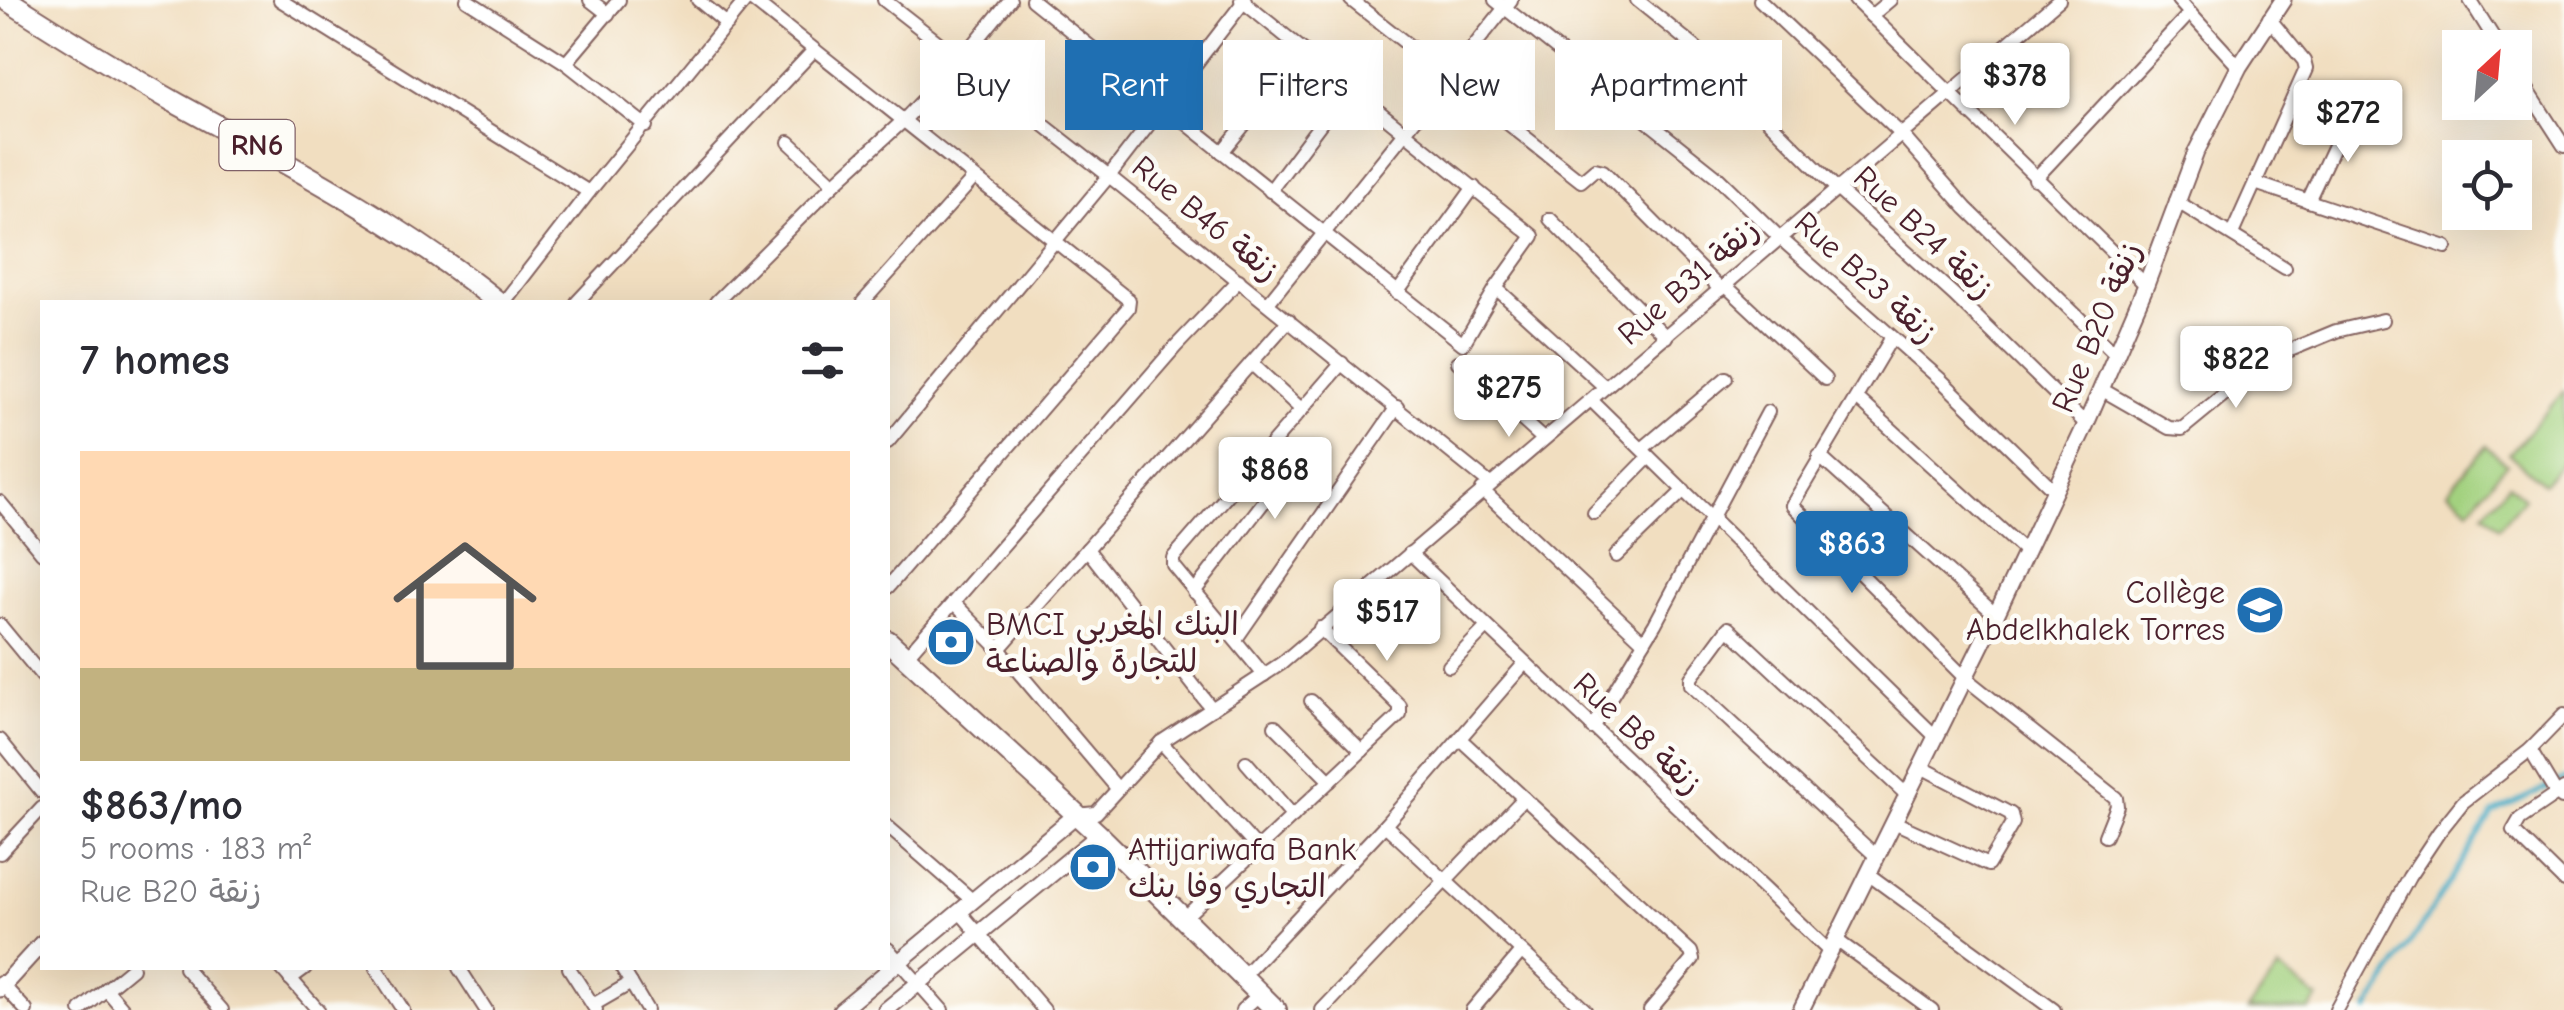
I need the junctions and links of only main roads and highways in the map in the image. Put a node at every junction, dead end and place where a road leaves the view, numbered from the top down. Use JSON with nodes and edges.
{"nodes":[{"id":1,"x":8,"y":0,"type":"edge"},
{"id":2,"x":498,"y":300,"type":"edge"},
{"id":3,"x":890,"y":642,"type":"edge"},
{"id":4,"x":1276,"y":1010,"type":"edge"}],
"edges":[{"from":1,"to":2,"type":"main road","number":"RN6"},
{"from":3,"to":4,"type":"main road"}]}
